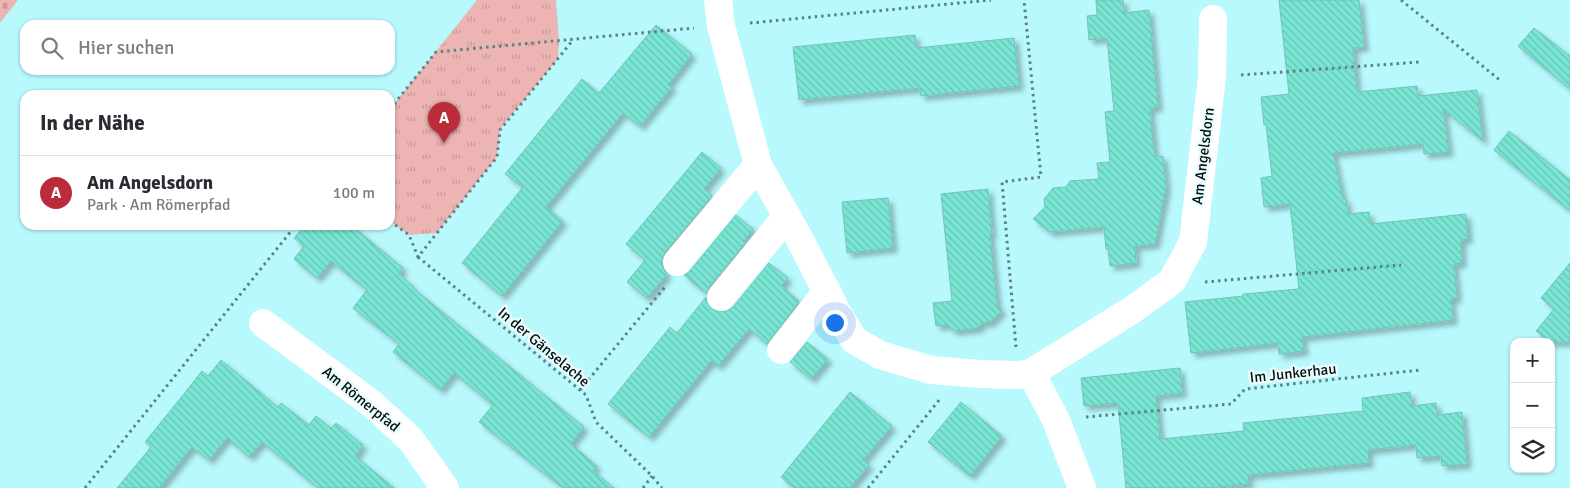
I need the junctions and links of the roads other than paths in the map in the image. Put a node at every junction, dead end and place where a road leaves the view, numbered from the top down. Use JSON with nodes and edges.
{"nodes":[{"id":1,"x":719,"y":13,"type":"edge"},
{"id":2,"x":1213,"y":19,"type":"dead end"},
{"id":3,"x":758,"y":165,"type":"junction"},
{"id":4,"x":787,"y":216,"type":"junction"},
{"id":5,"x":677,"y":262,"type":"road end"},
{"id":6,"x":827,"y":291,"type":"junction"},
{"id":7,"x":721,"y":297,"type":"dead end"},
{"id":8,"x":263,"y":323,"type":"dead end"},
{"id":9,"x":781,"y":350,"type":"dead end"},
{"id":10,"x":1025,"y":374,"type":"junction"},
{"id":11,"x":445,"y":488,"type":"edge"},
{"id":12,"x":1082,"y":488,"type":"edge"}],
"edges":[{"from":1,"to":3,"type":"street"},
{"from":2,"to":10,"type":"street","name":"Am Angelsdorn"},
{"from":3,"to":4,"type":"street"},
{"from":3,"to":5,"type":"street"},
{"from":4,"to":6,"type":"street"},
{"from":4,"to":7,"type":"street"},
{"from":6,"to":9,"type":"street"},
{"from":6,"to":10,"type":"street"},
{"from":8,"to":11,"type":"street","name":"Am Römerpfad"},
{"from":10,"to":12,"type":"street"}]}
